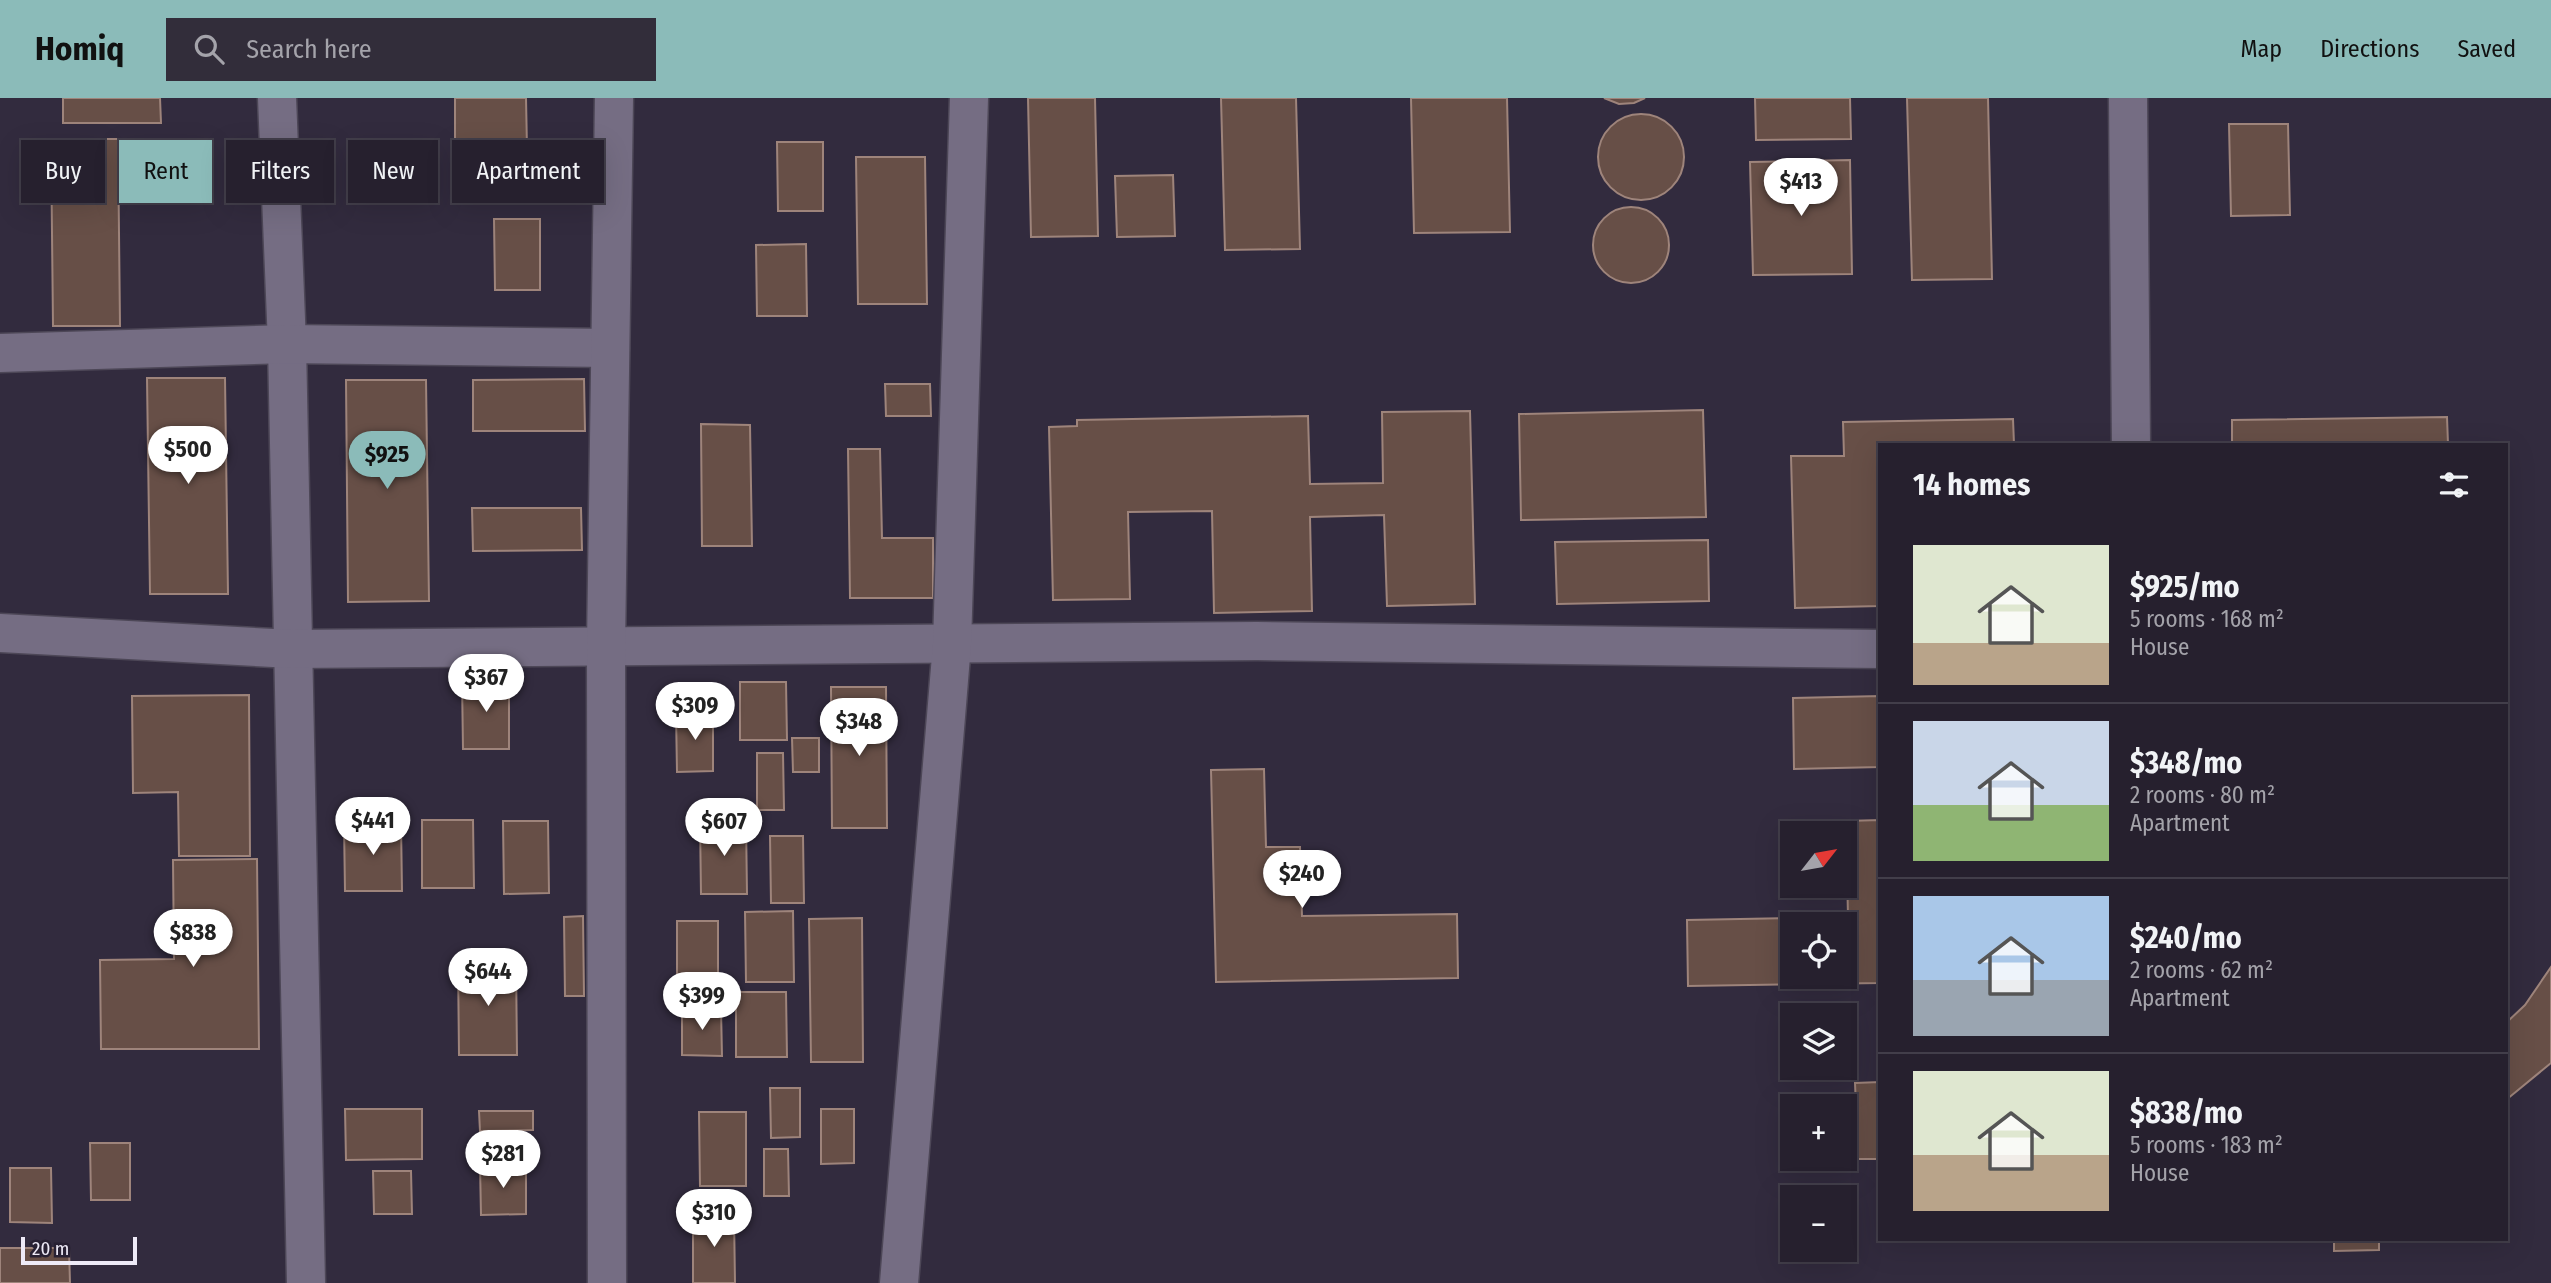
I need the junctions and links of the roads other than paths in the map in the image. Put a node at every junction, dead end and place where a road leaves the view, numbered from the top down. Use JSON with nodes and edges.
{"nodes":[{"id":1,"x":277,"y":98,"type":"edge"},
{"id":2,"x":614,"y":98,"type":"edge"},
{"id":3,"x":969,"y":98,"type":"edge"},
{"id":4,"x":2128,"y":98,"type":"edge"},
{"id":5,"x":287,"y":344,"type":"junction"},
{"id":6,"x":610,"y":348,"type":"junction"},
{"id":7,"x":0,"y":353,"type":"edge"},
{"id":8,"x":2131,"y":443,"type":"edge"},
{"id":9,"x":0,"y":633,"type":"edge"},
{"id":10,"x":952,"y":644,"type":"junction"},
{"id":11,"x":606,"y":646,"type":"junction"},
{"id":12,"x":292,"y":649,"type":"junction"},
{"id":13,"x":1878,"y":649,"type":"edge"},
{"id":14,"x":306,"y":1283,"type":"edge"},
{"id":15,"x":607,"y":1283,"type":"edge"},
{"id":16,"x":899,"y":1283,"type":"edge"}],
"edges":[{"from":1,"to":5,"type":"street"},
{"from":2,"to":6,"type":"street"},
{"from":3,"to":10,"type":"street"},
{"from":4,"to":8,"type":"street"},
{"from":5,"to":6,"type":"street"},
{"from":5,"to":7,"type":"street"},
{"from":5,"to":12,"type":"street"},
{"from":6,"to":11,"type":"street"},
{"from":9,"to":12,"type":"street"},
{"from":10,"to":11,"type":"street"},
{"from":10,"to":13,"type":"street"},
{"from":10,"to":16,"type":"street"},
{"from":11,"to":12,"type":"street"},
{"from":11,"to":15,"type":"street"},
{"from":12,"to":14,"type":"street"}]}
